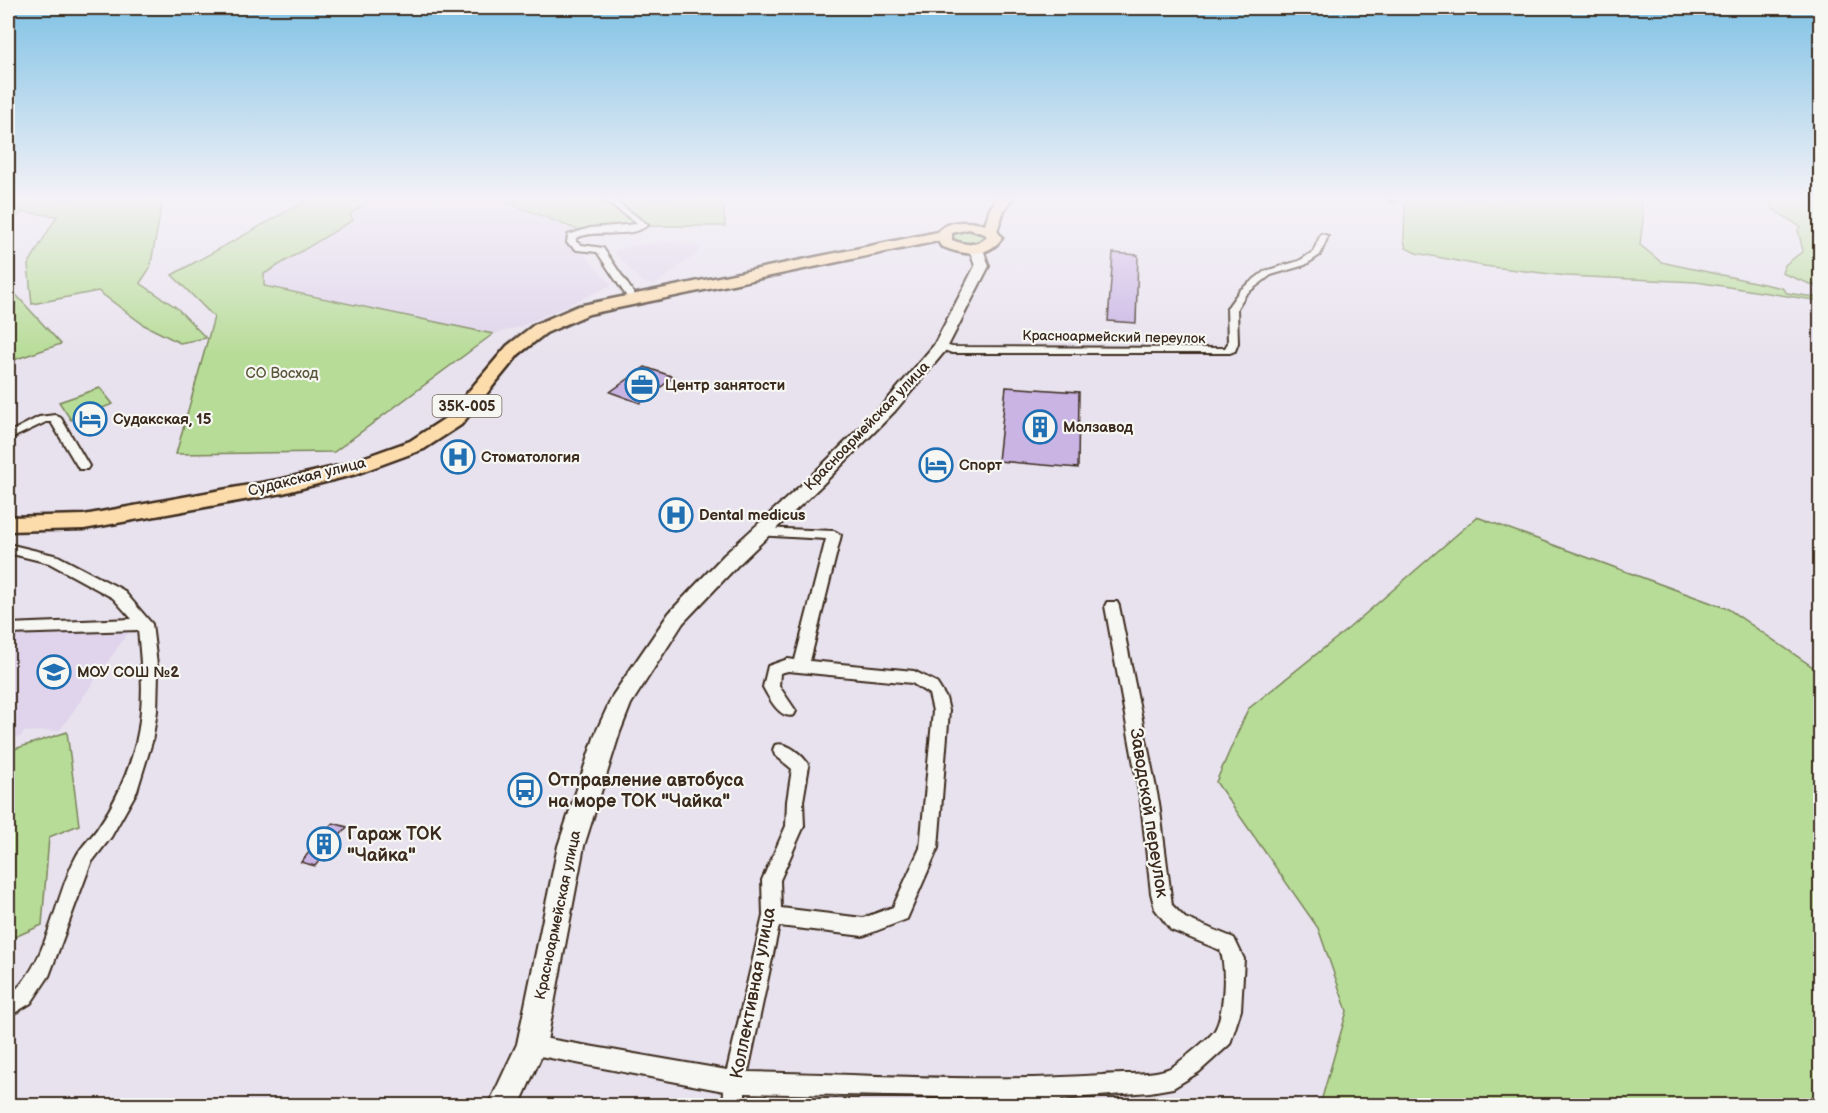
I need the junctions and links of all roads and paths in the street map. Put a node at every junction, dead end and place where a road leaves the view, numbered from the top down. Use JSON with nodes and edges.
{"nodes":[{"id":1,"x":601,"y":251,"type":"edge"},
{"id":2,"x":865,"y":251,"type":"edge"},
{"id":3,"x":977,"y":251,"type":"edge"},
{"id":4,"x":1318,"y":251,"type":"edge"},
{"id":5,"x":633,"y":298,"type":"junction"},
{"id":6,"x":941,"y":347,"type":"junction"},
{"id":7,"x":8,"y":437,"type":"edge"},
{"id":8,"x":83,"y":466,"type":"dead end"},
{"id":9,"x":8,"y":524,"type":"edge"},
{"id":10,"x":761,"y":532,"type":"junction"},
{"id":11,"x":8,"y":549,"type":"edge"},
{"id":12,"x":1112,"y":606,"type":"dead end"},
{"id":13,"x":145,"y":624,"type":"junction"},
{"id":14,"x":8,"y":629,"type":"edge"},
{"id":15,"x":801,"y":667,"type":"junction"},
{"id":16,"x":788,"y":711,"type":"dead end"},
{"id":17,"x":781,"y":750,"type":"dead end"},
{"id":18,"x":772,"y":916,"type":"junction"},
{"id":19,"x":8,"y":1007,"type":"edge"},
{"id":20,"x":531,"y":1046,"type":"junction"},
{"id":21,"x":735,"y":1082,"type":"junction"},
{"id":22,"x":1050,"y":1097,"type":"edge"},
{"id":23,"x":503,"y":1106,"type":"edge"},
{"id":24,"x":734,"y":1106,"type":"edge"}],
"edges":[{"from":1,"to":5,"type":"street"},
{"from":2,"to":5,"type":"main road","name":"Судакская улица","number":"35К-005"},
{"from":3,"to":6,"type":"main road","name":"Красноармейская улица"},
{"from":4,"to":6,"type":"street","name":"Красноармейский переулок"},
{"from":5,"to":9,"type":"main road","name":"Судакская улица","number":"35К-005"},
{"from":6,"to":10,"type":"main road","name":"Красноармейская улица"},
{"from":7,"to":8,"type":"street"},
{"from":10,"to":15,"type":"street"},
{"from":10,"to":20,"type":"main road","name":"Красноармейская улица"},
{"from":11,"to":13,"type":"street"},
{"from":12,"to":22,"type":"street","name":"Заводской переулок"},
{"from":13,"to":14,"type":"street"},
{"from":13,"to":19,"type":"street"},
{"from":15,"to":16,"type":"street"},
{"from":15,"to":18,"type":"street"},
{"from":17,"to":18,"type":"street","name":"Коллективная улица"},
{"from":18,"to":21,"type":"street","name":"Коллективная улица"},
{"from":20,"to":21,"type":"street","name":"Заводской переулок"},
{"from":20,"to":23,"type":"main road","name":"Красноармейская улица"},
{"from":21,"to":22,"type":"street","name":"Заводской переулок"},
{"from":21,"to":24,"type":"street","name":"Коллективная улица"}]}
